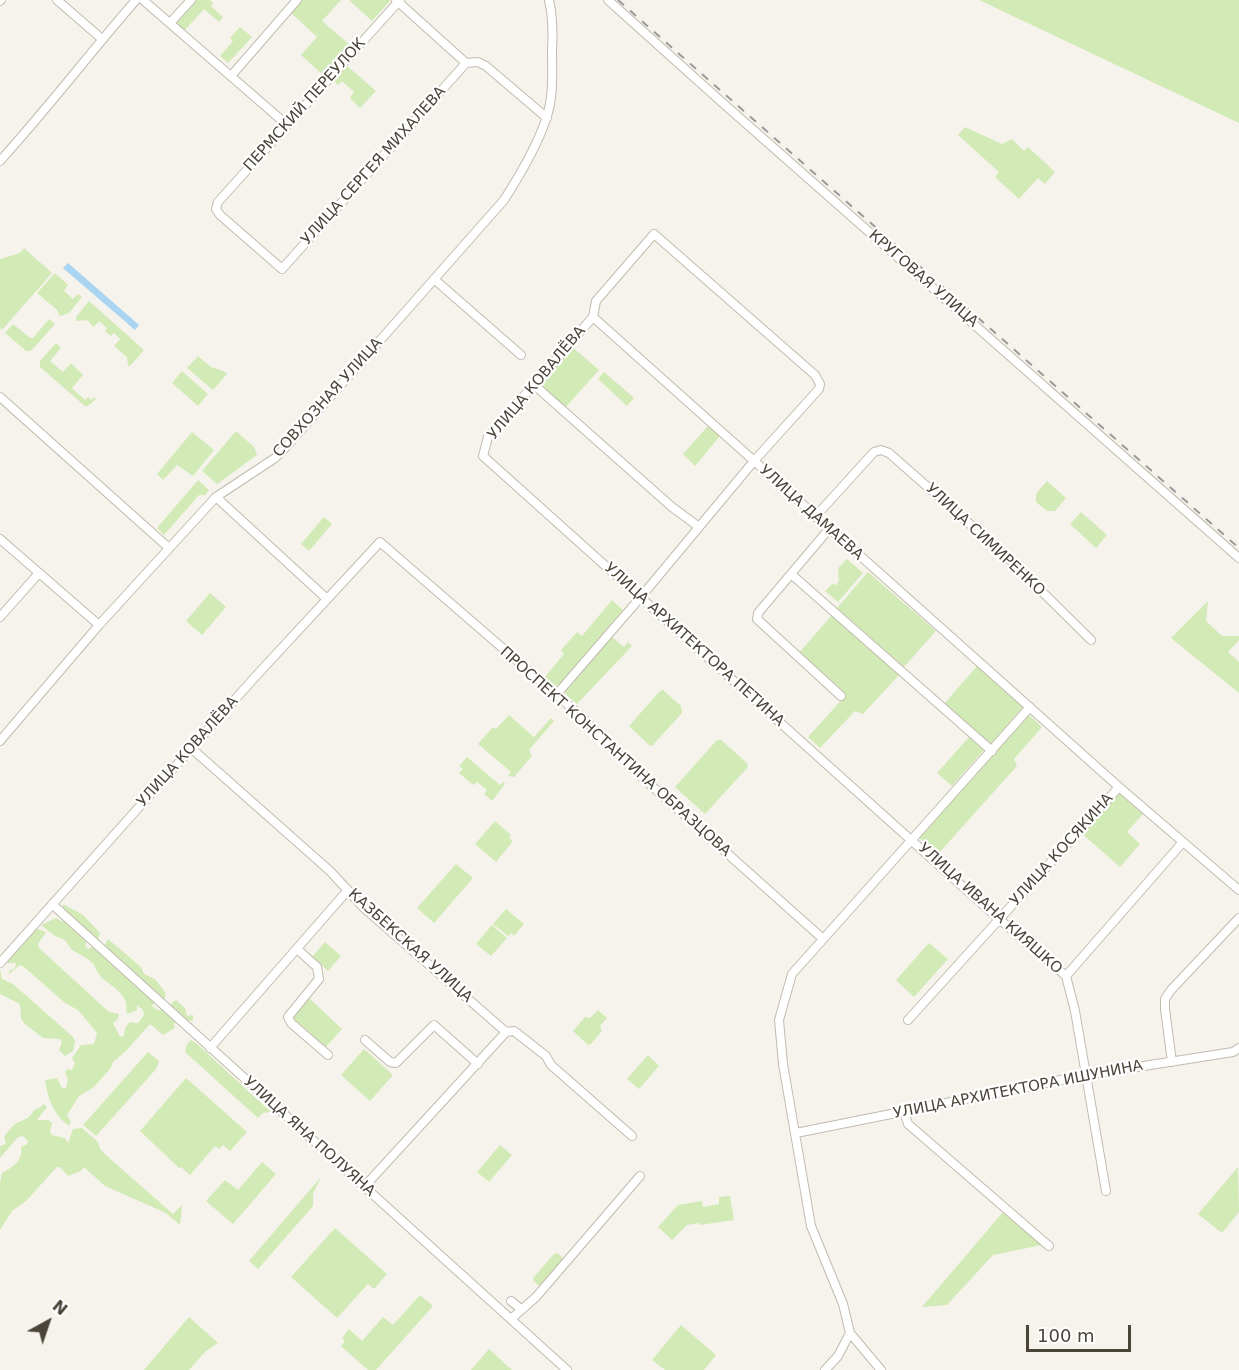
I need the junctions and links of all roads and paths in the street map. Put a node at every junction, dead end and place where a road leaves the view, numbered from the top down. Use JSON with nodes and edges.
{"nodes":[{"id":1,"x":57,"y":0,"type":"edge"},
{"id":2,"x":136,"y":0,"type":"edge"},
{"id":3,"x":143,"y":0,"type":"edge"},
{"id":4,"x":191,"y":0,"type":"edge"},
{"id":5,"x":297,"y":0,"type":"edge"},
{"id":6,"x":549,"y":0,"type":"edge"},
{"id":7,"x":608,"y":0,"type":"edge"},
{"id":8,"x":398,"y":1,"type":"edge"},
{"id":9,"x":170,"y":23,"type":"junction"},
{"id":10,"x":102,"y":39,"type":"junction"},
{"id":11,"x":466,"y":63,"type":"junction"},
{"id":12,"x":231,"y":76,"type":"junction"},
{"id":13,"x":547,"y":118,"type":"junction"},
{"id":14,"x":286,"y":124,"type":"junction"},
{"id":15,"x":0,"y":161,"type":"edge"},
{"id":16,"x":216,"y":209,"type":"joint"},
{"id":17,"x":435,"y":279,"type":"junction"},
{"id":18,"x":593,"y":317,"type":"junction"},
{"id":19,"x":521,"y":355,"type":"dead end"},
{"id":20,"x":533,"y":384,"type":"junction"},
{"id":21,"x":0,"y":397,"type":"edge"},
{"id":22,"x":484,"y":448,"type":"joint"},
{"id":23,"x":754,"y":461,"type":"junction"},
{"id":24,"x":216,"y":497,"type":"junction"},
{"id":25,"x":815,"y":517,"type":"junction"},
{"id":26,"x":699,"y":527,"type":"junction"},
{"id":27,"x":830,"y":529,"type":"junction"},
{"id":28,"x":0,"y":539,"type":"edge"},
{"id":29,"x":380,"y":543,"type":"joint"},
{"id":30,"x":170,"y":548,"type":"junction"},
{"id":31,"x":1239,"y":558,"type":"edge"},
{"id":32,"x":39,"y":573,"type":"junction"},
{"id":33,"x":791,"y":574,"type":"junction"},
{"id":34,"x":640,"y":598,"type":"junction"},
{"id":35,"x":327,"y":599,"type":"junction"},
{"id":36,"x":0,"y":617,"type":"edge"},
{"id":37,"x":99,"y":625,"type":"junction"},
{"id":38,"x":1091,"y":640,"type":"dead end"},
{"id":39,"x":556,"y":695,"type":"junction"},
{"id":40,"x":841,"y":696,"type":"dead end"},
{"id":41,"x":1030,"y":707,"type":"junction"},
{"id":42,"x":0,"y":741,"type":"edge"},
{"id":43,"x":192,"y":748,"type":"junction"},
{"id":44,"x":992,"y":751,"type":"junction"},
{"id":45,"x":1119,"y":787,"type":"junction"},
{"id":46,"x":912,"y":839,"type":"junction"},
{"id":47,"x":1183,"y":842,"type":"junction"},
{"id":48,"x":348,"y":890,"type":"junction"},
{"id":49,"x":1239,"y":890,"type":"edge"},
{"id":50,"x":52,"y":904,"type":"junction"},
{"id":51,"x":999,"y":918,"type":"junction"},
{"id":52,"x":1239,"y":918,"type":"edge"},
{"id":53,"x":822,"y":938,"type":"junction"},
{"id":54,"x":297,"y":949,"type":"junction"},
{"id":55,"x":0,"y":963,"type":"edge"},
{"id":56,"x":1066,"y":976,"type":"junction"},
{"id":57,"x":908,"y":1020,"type":"dead end"},
{"id":58,"x":506,"y":1032,"type":"junction"},
{"id":59,"x":365,"y":1040,"type":"dead end"},
{"id":60,"x":210,"y":1048,"type":"junction"},
{"id":61,"x":1239,"y":1048,"type":"edge"},
{"id":62,"x":328,"y":1055,"type":"dead end"},
{"id":63,"x":1172,"y":1062,"type":"junction"},
{"id":64,"x":478,"y":1064,"type":"junction"},
{"id":65,"x":1086,"y":1075,"type":"junction"},
{"id":66,"x":904,"y":1111,"type":"junction"},
{"id":67,"x":796,"y":1133,"type":"junction"},
{"id":68,"x":632,"y":1136,"type":"dead end"},
{"id":69,"x":640,"y":1176,"type":"dead end"},
{"id":70,"x":364,"y":1187,"type":"junction"},
{"id":71,"x":1106,"y":1191,"type":"dead end"},
{"id":72,"x":1049,"y":1246,"type":"dead end"},
{"id":73,"x":511,"y":1301,"type":"dead end"},
{"id":74,"x":521,"y":1309,"type":"junction"},
{"id":75,"x":511,"y":1319,"type":"junction"},
{"id":76,"x":850,"y":1333,"type":"junction"},
{"id":77,"x":567,"y":1370,"type":"edge"},
{"id":78,"x":825,"y":1370,"type":"edge"},
{"id":79,"x":881,"y":1370,"type":"edge"}],
"edges":[{"from":1,"to":10,"type":"street"},
{"from":2,"to":10,"type":"street"},
{"from":3,"to":9,"type":"street"},
{"from":4,"to":9,"type":"street"},
{"from":5,"to":12,"type":"street"},
{"from":6,"to":13,"type":"street","name":"СОВХОЗНАЯ УЛИЦА"},
{"from":7,"to":31,"type":"street","name":"КРУГОВАЯ УЛИЦА"},
{"from":8,"to":11,"type":"street"},
{"from":8,"to":14,"type":"street","name":"ПЕРМСКИЙ ПЕРЕУЛОК"},
{"from":9,"to":12,"type":"street"},
{"from":10,"to":15,"type":"street"},
{"from":11,"to":13,"type":"street"},
{"from":11,"to":16,"type":"street","name":"УЛИЦА СЕРГЕЯ МИХАЛЕВА"},
{"from":12,"to":14,"type":"street"},
{"from":13,"to":17,"type":"street","name":"СОВХОЗНАЯ УЛИЦА"},
{"from":14,"to":16,"type":"street","name":"ПЕРМСКИЙ ПЕРЕУЛОК"},
{"from":17,"to":19,"type":"street"},
{"from":17,"to":24,"type":"street","name":"СОВХОЗНАЯ УЛИЦА"},
{"from":18,"to":20,"type":"street","name":"УЛИЦА КОВАЛЁВА"},
{"from":18,"to":23,"type":"street","name":"УЛИЦА ДАМАЕВА"},
{"from":18,"to":23,"type":"street","name":"УЛИЦА КОВАЛЁВА"},
{"from":20,"to":22,"type":"street","name":"УЛИЦА КОВАЛЁВА"},
{"from":20,"to":26,"type":"street"},
{"from":21,"to":30,"type":"street"},
{"from":22,"to":34,"type":"street","name":"УЛИЦА АРХИТЕКТОРА ПЕТИНА"},
{"from":23,"to":25,"type":"street","name":"УЛИЦА ДАМАЕВА"},
{"from":23,"to":26,"type":"street"},
{"from":24,"to":30,"type":"street","name":"СОВХОЗНАЯ УЛИЦА"},
{"from":24,"to":35,"type":"street"},
{"from":25,"to":27,"type":"street","name":"УЛИЦА ДАМАЕВА"},
{"from":25,"to":38,"type":"street","name":"УЛИЦА СИМИРЕНКО"},
{"from":26,"to":34,"type":"street"},
{"from":27,"to":33,"type":"street"},
{"from":27,"to":41,"type":"street","name":"УЛИЦА ДАМАЕВА"},
{"from":28,"to":32,"type":"street"},
{"from":29,"to":35,"type":"street","name":"УЛИЦА КОВАЛЁВА"},
{"from":29,"to":39,"type":"street","name":"ПРОСПЕКТ КОНСТАНТИНА ОБРАЗЦОВА"},
{"from":30,"to":37,"type":"street","name":"СОВХОЗНАЯ УЛИЦА"},
{"from":32,"to":36,"type":"street"},
{"from":32,"to":37,"type":"street"},
{"from":33,"to":40,"type":"street"},
{"from":33,"to":44,"type":"street"},
{"from":34,"to":39,"type":"street"},
{"from":34,"to":46,"type":"street","name":"УЛИЦА АРХИТЕКТОРА ПЕТИНА"},
{"from":35,"to":43,"type":"street","name":"УЛИЦА КОВАЛЁВА"},
{"from":37,"to":42,"type":"street","name":"СОВХОЗНАЯ УЛИЦА"},
{"from":39,"to":53,"type":"street","name":"ПРОСПЕКТ КОНСТАНТИНА ОБРАЗЦОВА"},
{"from":41,"to":44,"type":"street"},
{"from":41,"to":45,"type":"street","name":"УЛИЦА ДАМАЕВА"},
{"from":43,"to":48,"type":"street","name":"КАЗБЕКСКАЯ УЛИЦА"},
{"from":43,"to":50,"type":"street","name":"УЛИЦА КОВАЛЁВА"},
{"from":44,"to":46,"type":"street"},
{"from":45,"to":47,"type":"street","name":"УЛИЦА ДАМАЕВА"},
{"from":45,"to":51,"type":"street","name":"УЛИЦА КОСЯКИНА"},
{"from":46,"to":51,"type":"street","name":"УЛИЦА ИВАНА КИЯШКО"},
{"from":46,"to":53,"type":"street"},
{"from":47,"to":49,"type":"street","name":"УЛИЦА ДАМАЕВА"},
{"from":47,"to":56,"type":"street"},
{"from":48,"to":54,"type":"street"},
{"from":48,"to":58,"type":"street","name":"КАЗБЕКСКАЯ УЛИЦА"},
{"from":50,"to":55,"type":"street","name":"УЛИЦА КОВАЛЁВА"},
{"from":50,"to":60,"type":"street","name":"УЛИЦА ЯНА ПОЛУЯНА"},
{"from":51,"to":56,"type":"street","name":"УЛИЦА ИВАНА КИЯШКО"},
{"from":51,"to":57,"type":"street","name":"УЛИЦА КОСЯКИНА"},
{"from":52,"to":63,"type":"street"},
{"from":53,"to":67,"type":"street"},
{"from":54,"to":60,"type":"street"},
{"from":54,"to":62,"type":"street"},
{"from":56,"to":65,"type":"street","name":"УЛИЦА ИВАНА КИЯШКО"},
{"from":58,"to":64,"type":"street"},
{"from":58,"to":68,"type":"street","name":"КАЗБЕКСКАЯ УЛИЦА"},
{"from":59,"to":64,"type":"street"},
{"from":60,"to":70,"type":"street","name":"УЛИЦА ЯНА ПОЛУЯНА"},
{"from":61,"to":63,"type":"street","name":"УЛИЦА АРХИТЕКТОРА ИШУНИНА"},
{"from":63,"to":65,"type":"street","name":"УЛИЦА АРХИТЕКТОРА ИШУНИНА"},
{"from":64,"to":70,"type":"street"},
{"from":65,"to":66,"type":"street","name":"УЛИЦА АРХИТЕКТОРА ИШУНИНА"},
{"from":65,"to":71,"type":"street","name":"УЛИЦА ИВАНА КИЯШКО"},
{"from":66,"to":67,"type":"street","name":"УЛИЦА АРХИТЕКТОРА ИШУНИНА"},
{"from":66,"to":72,"type":"street"},
{"from":67,"to":76,"type":"street"},
{"from":69,"to":74,"type":"street"},
{"from":70,"to":75,"type":"street","name":"УЛИЦА ЯНА ПОЛУЯНА"},
{"from":73,"to":74,"type":"street"},
{"from":74,"to":75,"type":"street"},
{"from":75,"to":77,"type":"street","name":"УЛИЦА ЯНА ПОЛУЯНА"},
{"from":76,"to":78,"type":"street"},
{"from":76,"to":79,"type":"street"}]}
